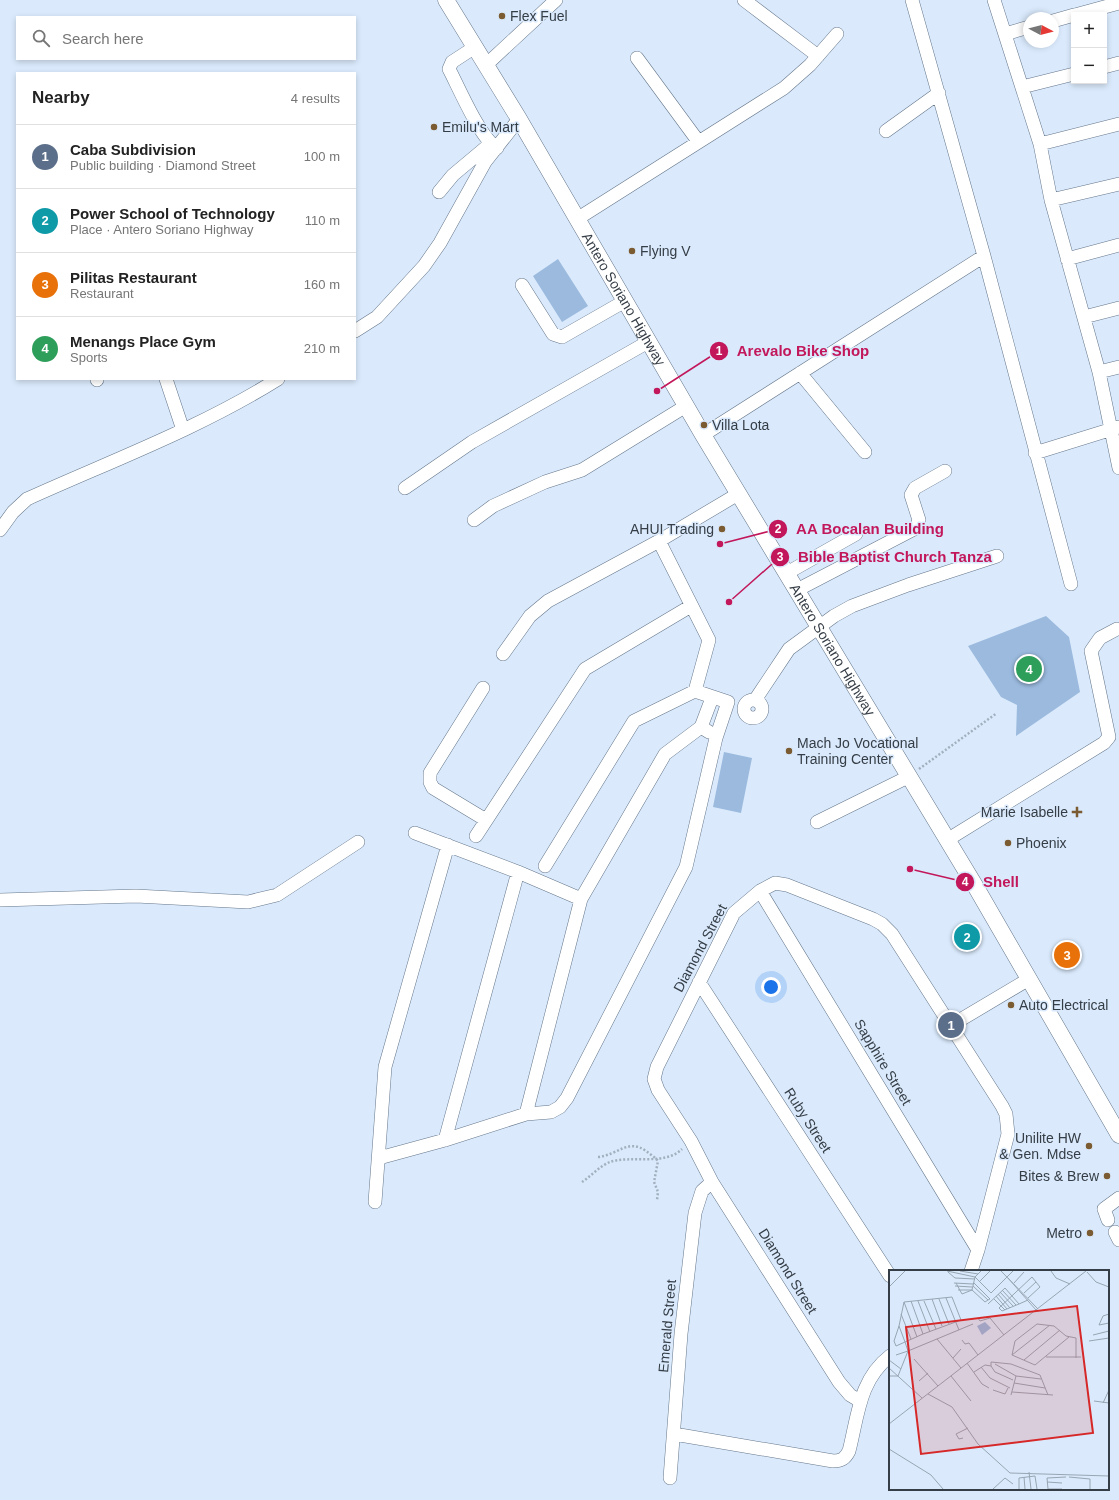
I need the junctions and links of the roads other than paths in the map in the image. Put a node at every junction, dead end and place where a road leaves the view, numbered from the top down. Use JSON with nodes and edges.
{"nodes":[{"id":1,"x":446,"y":0,"type":"edge"},
{"id":2,"x":556,"y":0,"type":"edge"},
{"id":3,"x":744,"y":0,"type":"edge"},
{"id":4,"x":912,"y":0,"type":"edge"},
{"id":5,"x":994,"y":0,"type":"edge"},
{"id":6,"x":1119,"y":3,"type":"edge"},
{"id":7,"x":1085,"y":12,"type":"edge"},
{"id":8,"x":1071,"y":16,"type":"edge"},
{"id":9,"x":1059,"y":19,"type":"edge"},
{"id":10,"x":1023,"y":29,"type":"edge"},
{"id":11,"x":837,"y":34,"type":"dead end"},
{"id":12,"x":1005,"y":34,"type":"junction"},
{"id":13,"x":475,"y":47,"type":"junction"},
{"id":14,"x":818,"y":56,"type":"junction"},
{"id":15,"x":638,"y":58,"type":"dead end"},
{"id":16,"x":1119,"y":63,"type":"edge"},
{"id":17,"x":486,"y":65,"type":"junction"},
{"id":18,"x":1107,"y":65,"type":"edge"},
{"id":19,"x":1071,"y":75,"type":"edge"},
{"id":20,"x":1022,"y":87,"type":"junction"},
{"id":21,"x":939,"y":93,"type":"junction"},
{"id":22,"x":519,"y":119,"type":"junction"},
{"id":23,"x":1119,"y":124,"type":"edge"},
{"id":24,"x":886,"y":131,"type":"dead end"},
{"id":25,"x":698,"y":141,"type":"junction"},
{"id":26,"x":1040,"y":144,"type":"junction"},
{"id":27,"x":493,"y":146,"type":"junction"},
{"id":28,"x":1119,"y":184,"type":"edge"},
{"id":29,"x":439,"y":192,"type":"dead end"},
{"id":30,"x":1051,"y":200,"type":"junction"},
{"id":31,"x":577,"y":219,"type":"junction"},
{"id":32,"x":1119,"y":245,"type":"edge"},
{"id":33,"x":984,"y":256,"type":"junction"},
{"id":34,"x":1067,"y":259,"type":"junction"},
{"id":35,"x":522,"y":286,"type":"dead end"},
{"id":36,"x":625,"y":301,"type":"junction"},
{"id":37,"x":1119,"y":308,"type":"edge"},
{"id":38,"x":1084,"y":317,"type":"junction"},
{"id":39,"x":356,"y":330,"type":"edge"},
{"id":40,"x":648,"y":342,"type":"junction"},
{"id":41,"x":1119,"y":367,"type":"edge"},
{"id":42,"x":1099,"y":372,"type":"junction"},
{"id":43,"x":800,"y":373,"type":"junction"},
{"id":44,"x":166,"y":380,"type":"edge"},
{"id":45,"x":276,"y":380,"type":"edge"},
{"id":46,"x":686,"y":406,"type":"junction"},
{"id":47,"x":1114,"y":428,"type":"edge"},
{"id":48,"x":183,"y":430,"type":"junction"},
{"id":49,"x":703,"y":435,"type":"junction"},
{"id":50,"x":865,"y":452,"type":"dead end"},
{"id":51,"x":1035,"y":453,"type":"junction"},
{"id":52,"x":1119,"y":468,"type":"edge"},
{"id":53,"x":945,"y":471,"type":"dead end"},
{"id":54,"x":405,"y":488,"type":"dead end"},
{"id":55,"x":738,"y":494,"type":"junction"},
{"id":56,"x":474,"y":520,"type":"dead end"},
{"id":57,"x":0,"y":530,"type":"edge"},
{"id":58,"x":856,"y":534,"type":"dead end"},
{"id":59,"x":659,"y":542,"type":"junction"},
{"id":60,"x":997,"y":556,"type":"dead end"},
{"id":61,"x":787,"y":573,"type":"junction"},
{"id":62,"x":1071,"y":584,"type":"dead end"},
{"id":63,"x":797,"y":590,"type":"junction"},
{"id":64,"x":691,"y":606,"type":"junction"},
{"id":65,"x":819,"y":626,"type":"junction"},
{"id":66,"x":1117,"y":629,"type":"dead end"},
{"id":67,"x":503,"y":654,"type":"dead end"},
{"id":68,"x":483,"y":688,"type":"dead end"},
{"id":69,"x":695,"y":691,"type":"junction"},
{"id":70,"x":712,"y":698,"type":"junction"},
{"id":71,"x":728,"y":702,"type":"junction"},
{"id":72,"x":701,"y":727,"type":"junction"},
{"id":73,"x":716,"y":738,"type":"junction"},
{"id":74,"x":908,"y":777,"type":"junction"},
{"id":75,"x":486,"y":820,"type":"junction"},
{"id":76,"x":816,"y":822,"type":"dead end"},
{"id":77,"x":415,"y":833,"type":"dead end"},
{"id":78,"x":476,"y":836,"type":"dead end"},
{"id":79,"x":947,"y":840,"type":"junction"},
{"id":80,"x":358,"y":842,"type":"dead end"},
{"id":81,"x":448,"y":845,"type":"junction"},
{"id":82,"x":545,"y":866,"type":"dead end"},
{"id":83,"x":518,"y":872,"type":"junction"},
{"id":84,"x":760,"y":891,"type":"junction"},
{"id":85,"x":581,"y":899,"type":"junction"},
{"id":86,"x":0,"y":900,"type":"edge"},
{"id":87,"x":1029,"y":980,"type":"junction"},
{"id":88,"x":699,"y":982,"type":"junction"},
{"id":89,"x":950,"y":1026,"type":"junction"},
{"id":90,"x":526,"y":1114,"type":"junction"},
{"id":91,"x":1119,"y":1135,"type":"edge"},
{"id":92,"x":445,"y":1140,"type":"junction"},
{"id":93,"x":380,"y":1158,"type":"junction"},
{"id":94,"x":712,"y":1182,"type":"junction"},
{"id":95,"x":1119,"y":1198,"type":"edge"},
{"id":96,"x":375,"y":1202,"type":"dead end"},
{"id":97,"x":1108,"y":1220,"type":"dead end"},
{"id":98,"x":978,"y":1250,"type":"junction"},
{"id":99,"x":971,"y":1270,"type":"edge"},
{"id":100,"x":889,"y":1274,"type":"edge"},
{"id":101,"x":889,"y":1357,"type":"edge"},
{"id":102,"x":860,"y":1402,"type":"junction"},
{"id":103,"x":674,"y":1434,"type":"junction"},
{"id":104,"x":670,"y":1478,"type":"dead end"}],
"edges":[{"from":1,"to":13,"type":"main road","name":"Antero Soriano Highway"},
{"from":2,"to":17,"type":"street"},
{"from":3,"to":14,"type":"street"},
{"from":4,"to":21,"type":"street"},
{"from":5,"to":12,"type":"street"},
{"from":6,"to":7,"type":"street"},
{"from":8,"to":9,"type":"street"},
{"from":10,"to":12,"type":"street"},
{"from":11,"to":14,"type":"street"},
{"from":12,"to":20,"type":"street"},
{"from":13,"to":17,"type":"main road","name":"Antero Soriano Highway"},
{"from":13,"to":27,"type":"street"},
{"from":14,"to":25,"type":"street"},
{"from":15,"to":25,"type":"street"},
{"from":16,"to":18,"type":"street"},
{"from":17,"to":22,"type":"main road","name":"Antero Soriano Highway"},
{"from":19,"to":20,"type":"street"},
{"from":20,"to":26,"type":"street"},
{"from":21,"to":24,"type":"street"},
{"from":21,"to":33,"type":"street"},
{"from":22,"to":27,"type":"street"},
{"from":22,"to":31,"type":"main road","name":"Antero Soriano Highway"},
{"from":23,"to":26,"type":"street"},
{"from":25,"to":31,"type":"street"},
{"from":26,"to":30,"type":"street"},
{"from":27,"to":29,"type":"street"},
{"from":27,"to":39,"type":"street"},
{"from":28,"to":30,"type":"street"},
{"from":30,"to":34,"type":"street"},
{"from":31,"to":36,"type":"main road","name":"Antero Soriano Highway"},
{"from":32,"to":34,"type":"street"},
{"from":33,"to":43,"type":"street"},
{"from":33,"to":51,"type":"street"},
{"from":34,"to":38,"type":"street"},
{"from":35,"to":36,"type":"street"},
{"from":36,"to":40,"type":"main road","name":"Antero Soriano Highway"},
{"from":37,"to":38,"type":"street"},
{"from":38,"to":42,"type":"street"},
{"from":40,"to":46,"type":"main road","name":"Antero Soriano Highway"},
{"from":40,"to":54,"type":"street"},
{"from":41,"to":42,"type":"street"},
{"from":42,"to":47,"type":"street"},
{"from":43,"to":49,"type":"street"},
{"from":43,"to":50,"type":"street"},
{"from":44,"to":48,"type":"street"},
{"from":45,"to":48,"type":"street"},
{"from":46,"to":49,"type":"main road","name":"Antero Soriano Highway"},
{"from":46,"to":56,"type":"street"},
{"from":47,"to":51,"type":"street"},
{"from":47,"to":52,"type":"street"},
{"from":48,"to":57,"type":"street"},
{"from":49,"to":55,"type":"main road","name":"Antero Soriano Highway"},
{"from":51,"to":62,"type":"street"},
{"from":53,"to":63,"type":"street"},
{"from":55,"to":59,"type":"street"},
{"from":55,"to":61,"type":"main road","name":"Antero Soriano Highway"},
{"from":58,"to":61,"type":"street"},
{"from":59,"to":64,"type":"street"},
{"from":59,"to":67,"type":"street"},
{"from":60,"to":65,"type":"street"},
{"from":61,"to":63,"type":"main road","name":"Antero Soriano Highway"},
{"from":63,"to":65,"type":"main road","name":"Antero Soriano Highway"},
{"from":64,"to":69,"type":"street"},
{"from":64,"to":75,"type":"street"},
{"from":65,"to":71,"type":"street"},
{"from":65,"to":74,"type":"main road","name":"Antero Soriano Highway"},
{"from":66,"to":79,"type":"street"},
{"from":68,"to":75,"type":"street"},
{"from":69,"to":70,"type":"street"},
{"from":69,"to":82,"type":"street"},
{"from":70,"to":71,"type":"street"},
{"from":70,"to":72,"type":"street"},
{"from":71,"to":73,"type":"street"},
{"from":72,"to":73,"type":"street"},
{"from":72,"to":85,"type":"street"},
{"from":73,"to":90,"type":"street"},
{"from":74,"to":76,"type":"street"},
{"from":74,"to":79,"type":"main road","name":"Antero Soriano Highway"},
{"from":75,"to":78,"type":"street"},
{"from":77,"to":81,"type":"street"},
{"from":79,"to":87,"type":"main road","name":"Antero Soriano Highway"},
{"from":80,"to":86,"type":"street"},
{"from":81,"to":83,"type":"street"},
{"from":81,"to":93,"type":"street"},
{"from":83,"to":85,"type":"street"},
{"from":83,"to":92,"type":"street"},
{"from":84,"to":88,"type":"street","name":"Diamond Street"},
{"from":84,"to":89,"type":"street","name":"Diamond Street"},
{"from":84,"to":98,"type":"street","name":"Sapphire Street"},
{"from":85,"to":90,"type":"street"},
{"from":87,"to":89,"type":"street"},
{"from":87,"to":91,"type":"main road","name":"Antero Soriano Highway"},
{"from":88,"to":94,"type":"street","name":"Diamond Street"},
{"from":88,"to":100,"type":"street","name":"Ruby Street"},
{"from":89,"to":98,"type":"street","name":"Diamond Street"},
{"from":90,"to":92,"type":"street"},
{"from":92,"to":93,"type":"street"},
{"from":93,"to":96,"type":"street"},
{"from":94,"to":102,"type":"street","name":"Diamond Street"},
{"from":94,"to":103,"type":"street","name":"Emerald Street"},
{"from":95,"to":97,"type":"street"},
{"from":98,"to":99,"type":"street","name":"Diamond Street"},
{"from":101,"to":102,"type":"street"},
{"from":102,"to":103,"type":"street"},
{"from":103,"to":104,"type":"street","name":"Emerald Street"}]}
